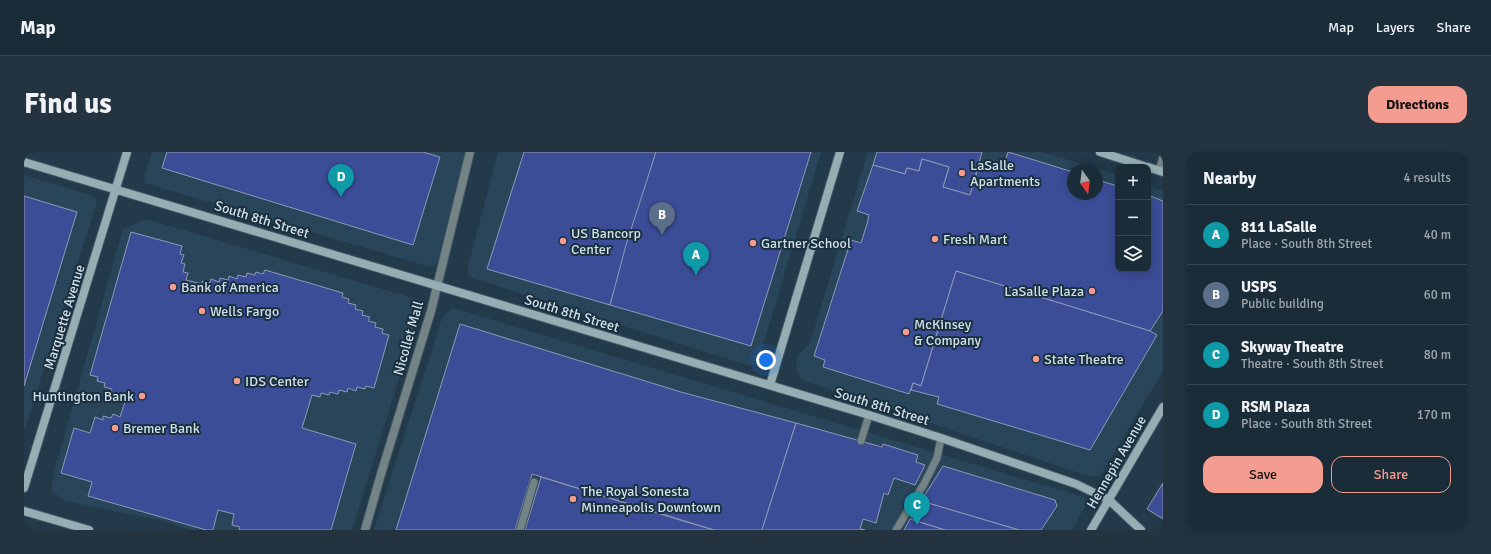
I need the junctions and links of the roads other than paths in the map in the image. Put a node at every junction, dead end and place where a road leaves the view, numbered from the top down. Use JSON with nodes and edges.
{"nodes":[{"id":1,"x":127,"y":152,"type":"edge"},
{"id":2,"x":470,"y":152,"type":"edge"},
{"id":3,"x":840,"y":152,"type":"edge"},
{"id":4,"x":1100,"y":152,"type":"edge"},
{"id":5,"x":1163,"y":158,"type":"edge"},
{"id":6,"x":24,"y":162,"type":"edge"},
{"id":7,"x":1138,"y":164,"type":"edge"},
{"id":8,"x":1151,"y":168,"type":"edge"},
{"id":9,"x":1161,"y":172,"type":"edge"},
{"id":10,"x":116,"y":189,"type":"junction"},
{"id":11,"x":436,"y":286,"type":"junction"},
{"id":12,"x":770,"y":385,"type":"junction"},
{"id":13,"x":1163,"y":407,"type":"edge"},
{"id":14,"x":869,"y":415,"type":"junction"},
{"id":15,"x":941,"y":438,"type":"junction"},
{"id":16,"x":861,"y":441,"type":"dead end"},
{"id":17,"x":534,"y":482,"type":"dead end"},
{"id":18,"x":24,"y":488,"type":"edge"},
{"id":19,"x":1108,"y":500,"type":"junction"},
{"id":20,"x":24,"y":511,"type":"edge"},
{"id":21,"x":88,"y":530,"type":"edge"},
{"id":22,"x":365,"y":530,"type":"edge"},
{"id":23,"x":520,"y":530,"type":"edge"},
{"id":24,"x":896,"y":530,"type":"edge"},
{"id":25,"x":1090,"y":530,"type":"edge"},
{"id":26,"x":1141,"y":530,"type":"edge"}],
"edges":[{"from":1,"to":10,"type":"main road","name":"Marquette Avenue"},
{"from":2,"to":11,"type":"street","name":"Nicollet Mall"},
{"from":3,"to":12,"type":"main road"},
{"from":4,"to":7,"type":"main road"},
{"from":5,"to":9,"type":"lane"},
{"from":6,"to":10,"type":"main road","name":"South 8th Street"},
{"from":8,"to":9,"type":"main road"},
{"from":10,"to":11,"type":"main road","name":"South 8th Street"},
{"from":10,"to":18,"type":"main road","name":"Marquette Avenue"},
{"from":11,"to":12,"type":"main road","name":"South 8th Street"},
{"from":11,"to":22,"type":"street","name":"Nicollet Mall"},
{"from":12,"to":14,"type":"main road","name":"South 8th Street"},
{"from":13,"to":19,"type":"main road","name":"Hennepin Avenue"},
{"from":14,"to":15,"type":"main road","name":"South 8th Street"},
{"from":14,"to":16,"type":"lane"},
{"from":15,"to":19,"type":"main road","name":"South 8th Street"},
{"from":15,"to":24,"type":"lane"},
{"from":17,"to":23,"type":"lane"},
{"from":19,"to":25,"type":"main road","name":"Hennepin Avenue"},
{"from":19,"to":26,"type":"main road","name":"South 8th Street"},
{"from":20,"to":21,"type":"main road"}]}
